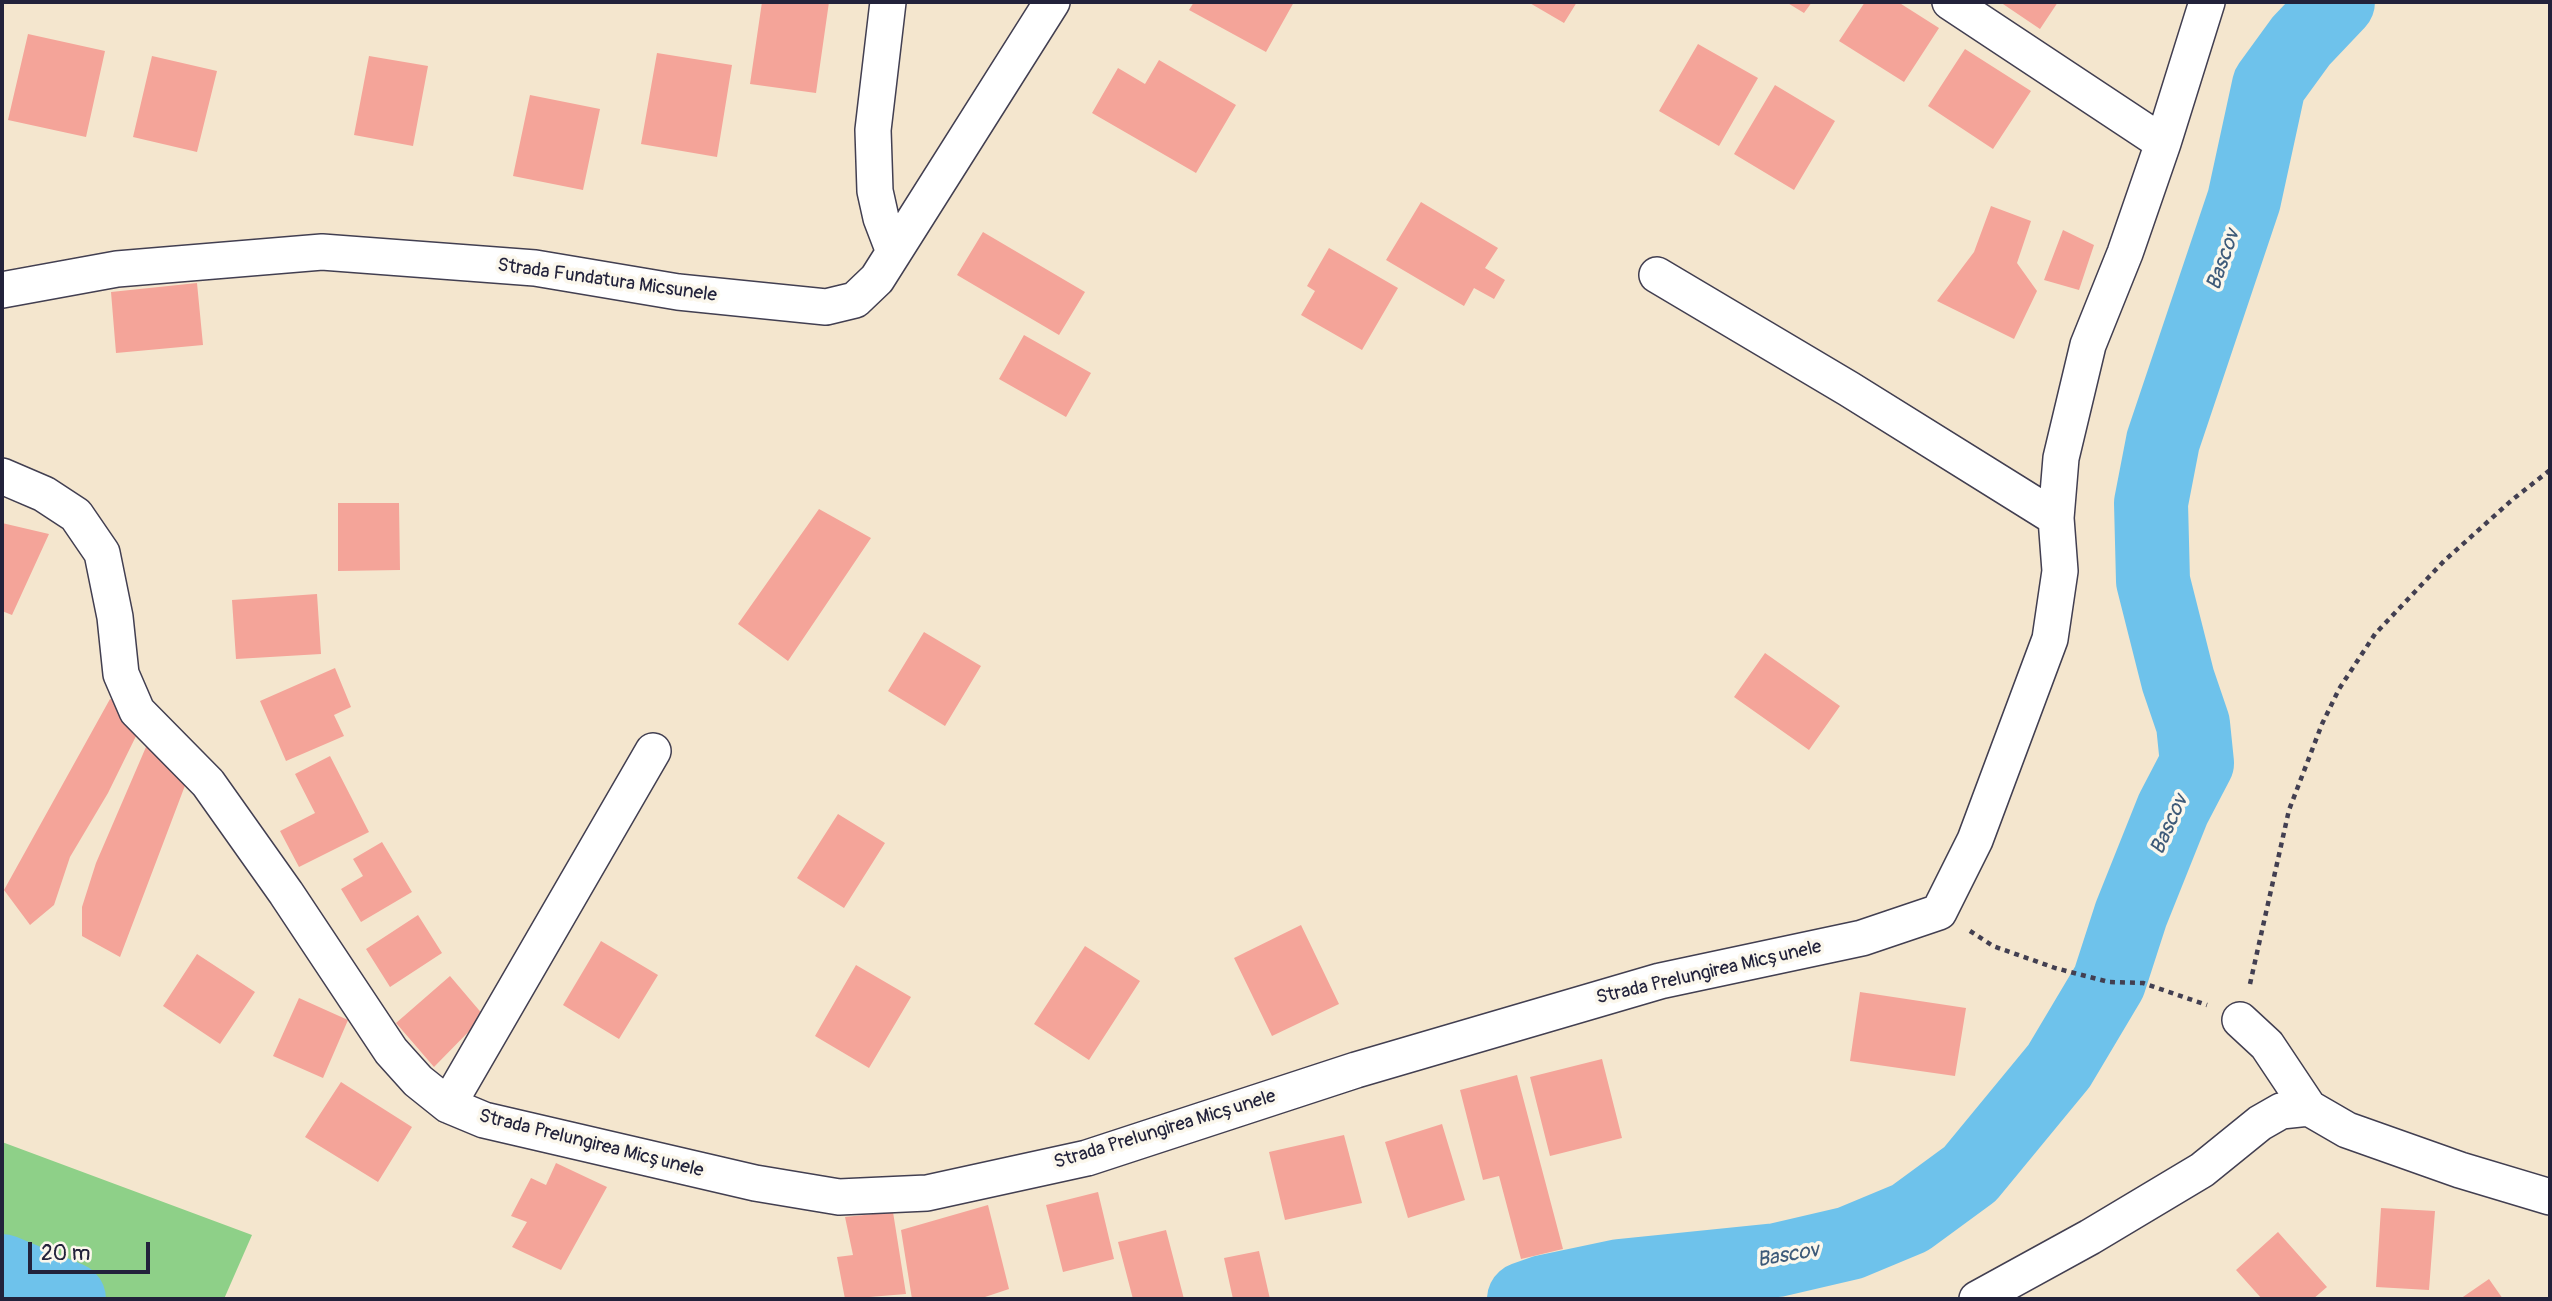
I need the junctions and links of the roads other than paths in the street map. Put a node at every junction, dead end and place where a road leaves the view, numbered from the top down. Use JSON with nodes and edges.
{"nodes":[{"id":1,"x":888,"y":2,"type":"edge"},
{"id":2,"x":1052,"y":2,"type":"edge"},
{"id":3,"x":1950,"y":2,"type":"edge"},
{"id":4,"x":2207,"y":2,"type":"edge"},
{"id":5,"x":2163,"y":144,"type":"junction"},
{"id":6,"x":894,"y":252,"type":"junction"},
{"id":7,"x":1657,"y":275,"type":"dead end"},
{"id":8,"x":2,"y":290,"type":"edge"},
{"id":9,"x":2,"y":476,"type":"edge"},
{"id":10,"x":2056,"y":518,"type":"junction"},
{"id":11,"x":653,"y":751,"type":"dead end"},
{"id":12,"x":2243,"y":1024,"type":"road end"},
{"id":13,"x":448,"y":1105,"type":"junction"},
{"id":14,"x":2309,"y":1108,"type":"junction"},
{"id":15,"x":2550,"y":1197,"type":"edge"},
{"id":16,"x":1977,"y":1299,"type":"edge"}],
"edges":[{"from":1,"to":6,"type":"street"},
{"from":2,"to":6,"type":"street","name":"Strada Fundatura Micsunele"},
{"from":3,"to":5,"type":"street"},
{"from":4,"to":5,"type":"street"},
{"from":5,"to":10,"type":"street"},
{"from":6,"to":8,"type":"street","name":"Strada Fundatura Micsunele"},
{"from":7,"to":10,"type":"street"},
{"from":9,"to":13,"type":"street","name":"Strada Prelungirea Micșunele"},
{"from":10,"to":13,"type":"street","name":"Strada Prelungirea Micșunele"},
{"from":11,"to":13,"type":"street"},
{"from":12,"to":14,"type":"street"},
{"from":14,"to":15,"type":"street"},
{"from":14,"to":16,"type":"street"}]}
